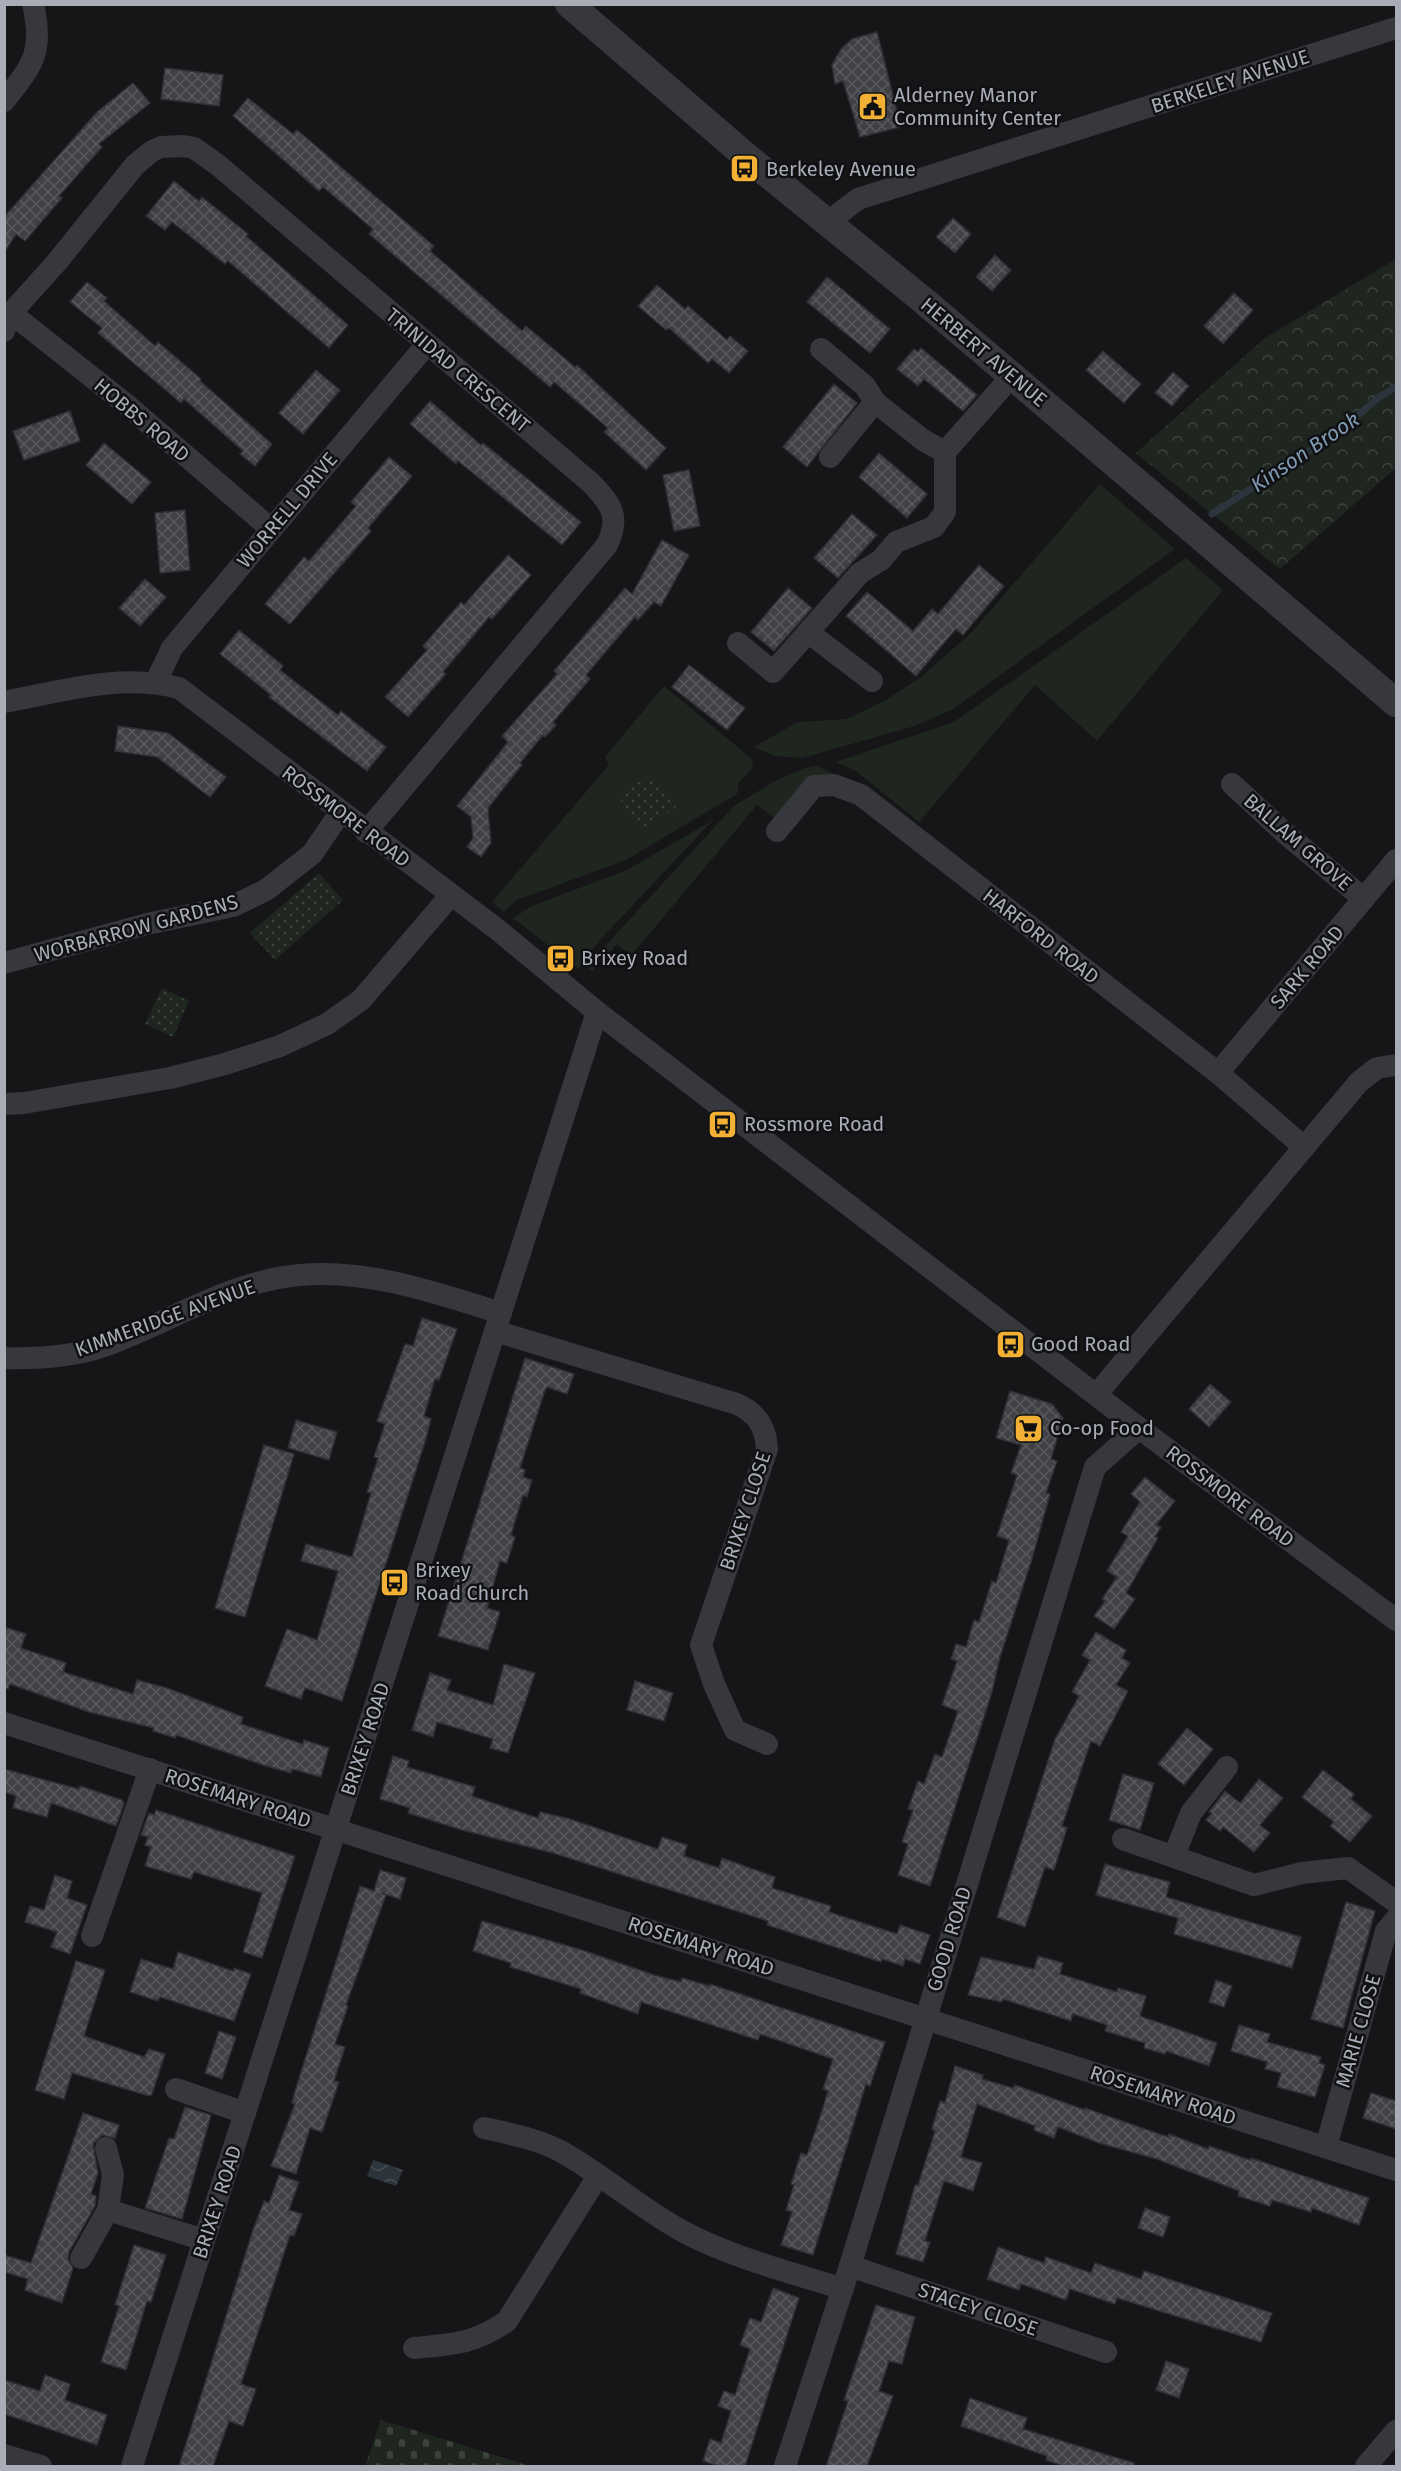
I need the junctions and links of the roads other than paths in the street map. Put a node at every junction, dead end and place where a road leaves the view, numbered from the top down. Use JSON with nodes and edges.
{"nodes":[{"id":1,"x":33,"y":4,"type":"edge"},
{"id":2,"x":569,"y":4,"type":"edge"},
{"id":3,"x":1396,"y":28,"type":"edge"},
{"id":4,"x":4,"y":101,"type":"edge"},
{"id":5,"x":828,"y":222,"type":"junction"},
{"id":6,"x":8,"y":322,"type":"edge"},
{"id":7,"x":427,"y":344,"type":"junction"},
{"id":8,"x":821,"y":349,"type":"dead end"},
{"id":9,"x":1012,"y":376,"type":"junction"},
{"id":10,"x":875,"y":402,"type":"junction"},
{"id":11,"x":945,"y":452,"type":"junction"},
{"id":12,"x":830,"y":457,"type":"dead end"},
{"id":13,"x":271,"y":529,"type":"junction"},
{"id":14,"x":808,"y":632,"type":"junction"},
{"id":15,"x":738,"y":643,"type":"dead end"},
{"id":16,"x":872,"y":681,"type":"dead end"},
{"id":17,"x":156,"y":682,"type":"junction"},
{"id":18,"x":4,"y":702,"type":"edge"},
{"id":19,"x":1396,"y":704,"type":"edge"},
{"id":20,"x":1232,"y":784,"type":"dead end"},
{"id":21,"x":340,"y":813,"type":"junction"},
{"id":22,"x":777,"y":831,"type":"dead end"},
{"id":23,"x":366,"y":832,"type":"junction"},
{"id":24,"x":1396,"y":860,"type":"edge"},
{"id":25,"x":451,"y":895,"type":"junction"},
{"id":26,"x":1364,"y":899,"type":"junction"},
{"id":27,"x":4,"y":963,"type":"edge"},
{"id":28,"x":597,"y":1012,"type":"junction"},
{"id":29,"x":1396,"y":1065,"type":"edge"},
{"id":30,"x":1218,"y":1073,"type":"junction"},
{"id":31,"x":4,"y":1104,"type":"edge"},
{"id":32,"x":1304,"y":1147,"type":"junction"},
{"id":33,"x":498,"y":1322,"type":"junction"},
{"id":34,"x":4,"y":1358,"type":"edge"},
{"id":35,"x":1096,"y":1395,"type":"junction"},
{"id":36,"x":1139,"y":1428,"type":"junction"},
{"id":37,"x":1396,"y":1620,"type":"edge"},
{"id":38,"x":4,"y":1723,"type":"edge"},
{"id":39,"x":767,"y":1744,"type":"dead end"},
{"id":40,"x":1227,"y":1767,"type":"dead end"},
{"id":41,"x":150,"y":1769,"type":"junction"},
{"id":42,"x":336,"y":1829,"type":"junction"},
{"id":43,"x":1123,"y":1839,"type":"dead end"},
{"id":44,"x":1174,"y":1856,"type":"junction"},
{"id":45,"x":1396,"y":1902,"type":"edge"},
{"id":46,"x":1396,"y":1919,"type":"edge"},
{"id":47,"x":92,"y":1936,"type":"dead end"},
{"id":48,"x":925,"y":2019,"type":"junction"},
{"id":49,"x":176,"y":2089,"type":"dead end"},
{"id":50,"x":245,"y":2113,"type":"junction"},
{"id":51,"x":484,"y":2128,"type":"dead end"},
{"id":52,"x":1326,"y":2147,"type":"junction"},
{"id":53,"x":106,"y":2148,"type":"dead end"},
{"id":54,"x":1396,"y":2170,"type":"edge"},
{"id":55,"x":598,"y":2176,"type":"junction"},
{"id":56,"x":108,"y":2211,"type":"junction"},
{"id":57,"x":204,"y":2240,"type":"junction"},
{"id":58,"x":81,"y":2258,"type":"dead end"},
{"id":59,"x":850,"y":2266,"type":"junction"},
{"id":60,"x":843,"y":2289,"type":"junction"},
{"id":61,"x":414,"y":2348,"type":"dead end"},
{"id":62,"x":1106,"y":2352,"type":"dead end"},
{"id":63,"x":1396,"y":2431,"type":"edge"},
{"id":64,"x":4,"y":2455,"type":"edge"},
{"id":65,"x":40,"y":2466,"type":"edge"},
{"id":66,"x":132,"y":2466,"type":"edge"},
{"id":67,"x":785,"y":2466,"type":"edge"},
{"id":68,"x":1366,"y":2466,"type":"edge"}],
"edges":[{"from":1,"to":4,"type":"street"},
{"from":2,"to":5,"type":"street","name":"HERBERT AVENUE"},
{"from":3,"to":5,"type":"street","name":"BERKELEY AVENUE"},
{"from":5,"to":9,"type":"street","name":"HERBERT AVENUE"},
{"from":6,"to":7,"type":"street","name":"TRINIDAD CRESCENT"},
{"from":6,"to":13,"type":"street","name":"HOBBS ROAD"},
{"from":7,"to":13,"type":"street","name":"WORRELL DRIVE"},
{"from":7,"to":23,"type":"street","name":"TRINIDAD CRESCENT"},
{"from":8,"to":10,"type":"street"},
{"from":9,"to":11,"type":"street"},
{"from":9,"to":19,"type":"street","name":"HERBERT AVENUE"},
{"from":10,"to":11,"type":"street"},
{"from":10,"to":12,"type":"street"},
{"from":11,"to":14,"type":"street"},
{"from":13,"to":17,"type":"street","name":"WORRELL DRIVE"},
{"from":14,"to":15,"type":"street"},
{"from":14,"to":16,"type":"street"},
{"from":17,"to":18,"type":"street","name":"ROSSMORE ROAD"},
{"from":17,"to":21,"type":"street","name":"ROSSMORE ROAD"},
{"from":20,"to":26,"type":"street","name":"BALLAM GROVE"},
{"from":21,"to":23,"type":"street","name":"ROSSMORE ROAD"},
{"from":21,"to":27,"type":"street","name":"WORBARROW GARDENS"},
{"from":22,"to":30,"type":"street","name":"HARFORD ROAD"},
{"from":23,"to":25,"type":"street","name":"ROSSMORE ROAD"},
{"from":24,"to":26,"type":"street","name":"SARK ROAD"},
{"from":25,"to":28,"type":"street","name":"ROSSMORE ROAD"},
{"from":25,"to":31,"type":"street"},
{"from":26,"to":30,"type":"street","name":"SARK ROAD"},
{"from":28,"to":33,"type":"street","name":"BRIXEY ROAD"},
{"from":28,"to":35,"type":"street","name":"ROSSMORE ROAD"},
{"from":29,"to":32,"type":"street"},
{"from":30,"to":32,"type":"street","name":"HARFORD ROAD"},
{"from":32,"to":35,"type":"street"},
{"from":33,"to":34,"type":"street","name":"KIMMERIDGE AVENUE"},
{"from":33,"to":39,"type":"street","name":"BRIXEY CLOSE"},
{"from":33,"to":42,"type":"street","name":"BRIXEY ROAD"},
{"from":35,"to":36,"type":"street","name":"ROSSMORE ROAD"},
{"from":36,"to":37,"type":"street","name":"ROSSMORE ROAD"},
{"from":36,"to":48,"type":"street","name":"GOOD ROAD"},
{"from":38,"to":41,"type":"street","name":"ROSEMARY ROAD"},
{"from":40,"to":44,"type":"street"},
{"from":41,"to":42,"type":"street","name":"ROSEMARY ROAD"},
{"from":41,"to":47,"type":"street"},
{"from":42,"to":48,"type":"street","name":"ROSEMARY ROAD"},
{"from":42,"to":50,"type":"street","name":"BRIXEY ROAD"},
{"from":43,"to":44,"type":"street"},
{"from":44,"to":45,"type":"street"},
{"from":46,"to":52,"type":"street","name":"MARIE CLOSE"},
{"from":48,"to":52,"type":"street","name":"ROSEMARY ROAD"},
{"from":48,"to":59,"type":"street","name":"GOOD ROAD"},
{"from":49,"to":50,"type":"street"},
{"from":50,"to":57,"type":"street","name":"BRIXEY ROAD"},
{"from":51,"to":55,"type":"street"},
{"from":52,"to":54,"type":"street","name":"ROSEMARY ROAD"},
{"from":53,"to":56,"type":"street"},
{"from":55,"to":60,"type":"street"},
{"from":55,"to":61,"type":"street"},
{"from":56,"to":57,"type":"street"},
{"from":56,"to":58,"type":"street"},
{"from":57,"to":66,"type":"street","name":"BRIXEY ROAD"},
{"from":59,"to":60,"type":"street","name":"GOOD ROAD"},
{"from":59,"to":62,"type":"street","name":"STACEY CLOSE"},
{"from":60,"to":67,"type":"street","name":"GOOD ROAD"},
{"from":63,"to":68,"type":"street"},
{"from":64,"to":65,"type":"street"}]}
